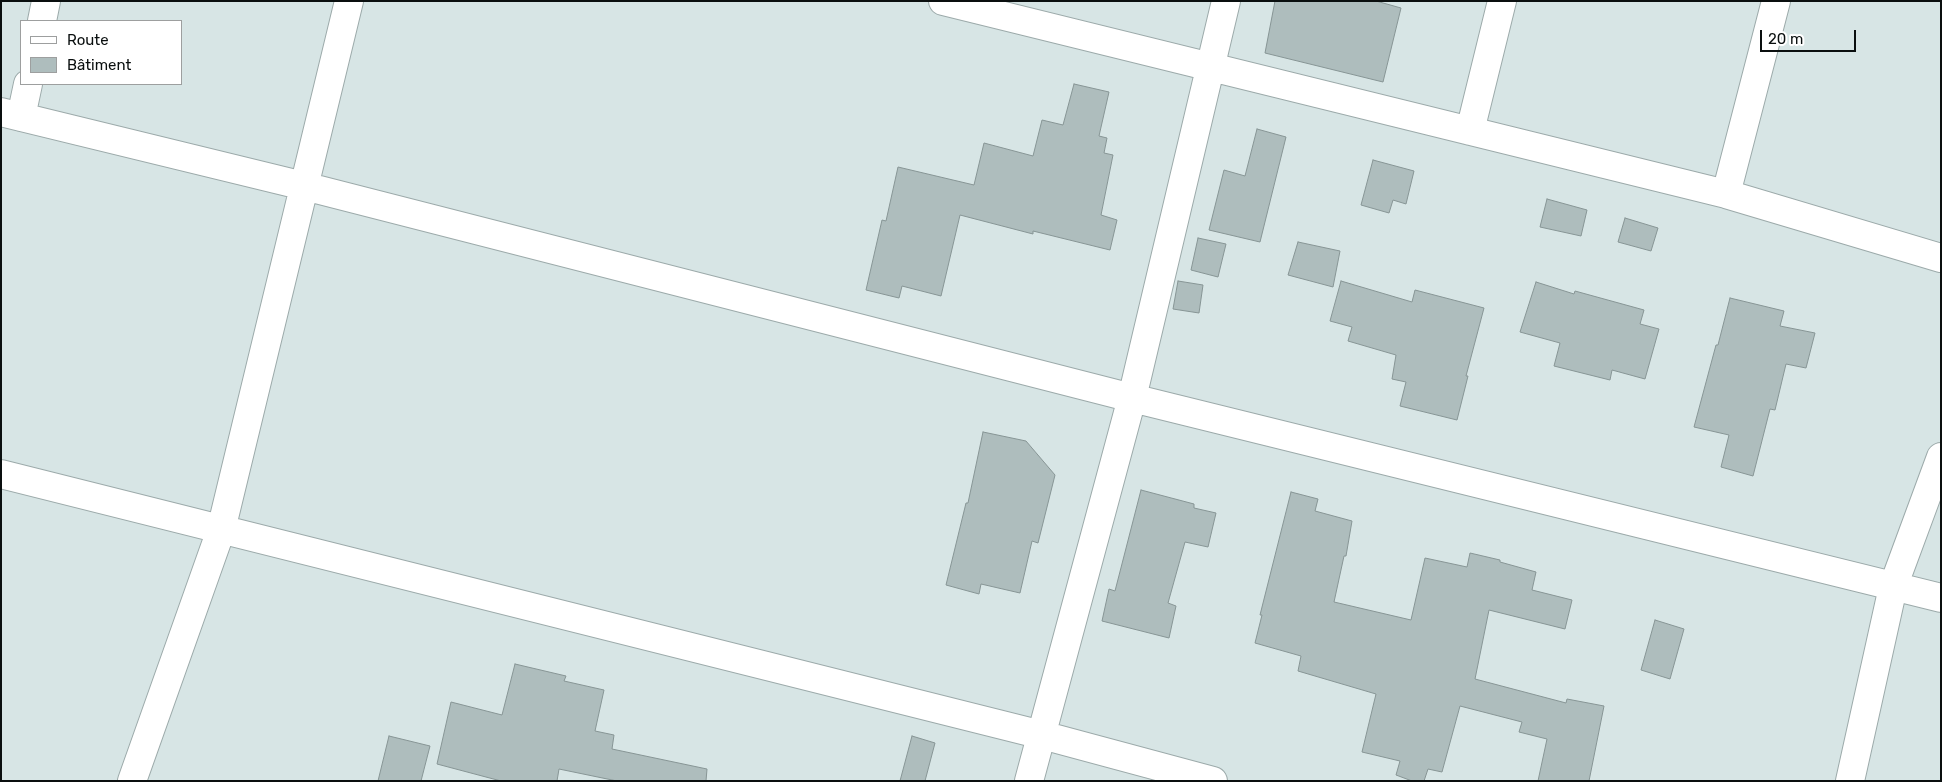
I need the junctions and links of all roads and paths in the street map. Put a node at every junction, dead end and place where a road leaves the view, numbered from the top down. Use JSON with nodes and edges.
{"nodes":[{"id":1,"x":46,"y":1,"type":"edge"},
{"id":2,"x":349,"y":1,"type":"edge"},
{"id":3,"x":943,"y":1,"type":"edge"},
{"id":4,"x":1226,"y":1,"type":"edge"},
{"id":5,"x":1502,"y":1,"type":"edge"},
{"id":6,"x":1776,"y":1,"type":"edge"},
{"id":7,"x":42,"y":20,"type":"edge"},
{"id":8,"x":1210,"y":67,"type":"junction"},
{"id":9,"x":27,"y":85,"type":"edge"},
{"id":10,"x":11,"y":115,"type":"edge"},
{"id":11,"x":1470,"y":131,"type":"junction"},
{"id":12,"x":304,"y":186,"type":"junction"},
{"id":13,"x":1726,"y":194,"type":"junction"},
{"id":14,"x":1941,"y":258,"type":"edge"},
{"id":15,"x":1132,"y":398,"type":"junction"},
{"id":16,"x":1941,"y":456,"type":"edge"},
{"id":17,"x":1,"y":474,"type":"edge"},
{"id":18,"x":221,"y":530,"type":"junction"},
{"id":19,"x":1893,"y":586,"type":"junction"},
{"id":20,"x":1941,"y":598,"type":"edge"},
{"id":21,"x":1042,"y":735,"type":"junction"},
{"id":22,"x":132,"y":781,"type":"edge"},
{"id":23,"x":1029,"y":781,"type":"edge"},
{"id":24,"x":1214,"y":781,"type":"edge"},
{"id":25,"x":1850,"y":781,"type":"edge"}],
"edges":[{"from":1,"to":7,"type":"street"},
{"from":2,"to":12,"type":"street"},
{"from":3,"to":8,"type":"street"},
{"from":4,"to":8,"type":"street"},
{"from":5,"to":11,"type":"street"},
{"from":6,"to":13,"type":"street"},
{"from":8,"to":11,"type":"street"},
{"from":8,"to":15,"type":"street"},
{"from":9,"to":10,"type":"street"},
{"from":10,"to":12,"type":"street"},
{"from":11,"to":13,"type":"street"},
{"from":12,"to":15,"type":"street"},
{"from":12,"to":18,"type":"street"},
{"from":13,"to":14,"type":"street"},
{"from":15,"to":19,"type":"street"},
{"from":15,"to":21,"type":"street"},
{"from":16,"to":19,"type":"street"},
{"from":17,"to":18,"type":"street"},
{"from":18,"to":21,"type":"street"},
{"from":18,"to":22,"type":"street"},
{"from":19,"to":20,"type":"street"},
{"from":19,"to":25,"type":"street"},
{"from":21,"to":23,"type":"street"},
{"from":21,"to":24,"type":"street"}]}
